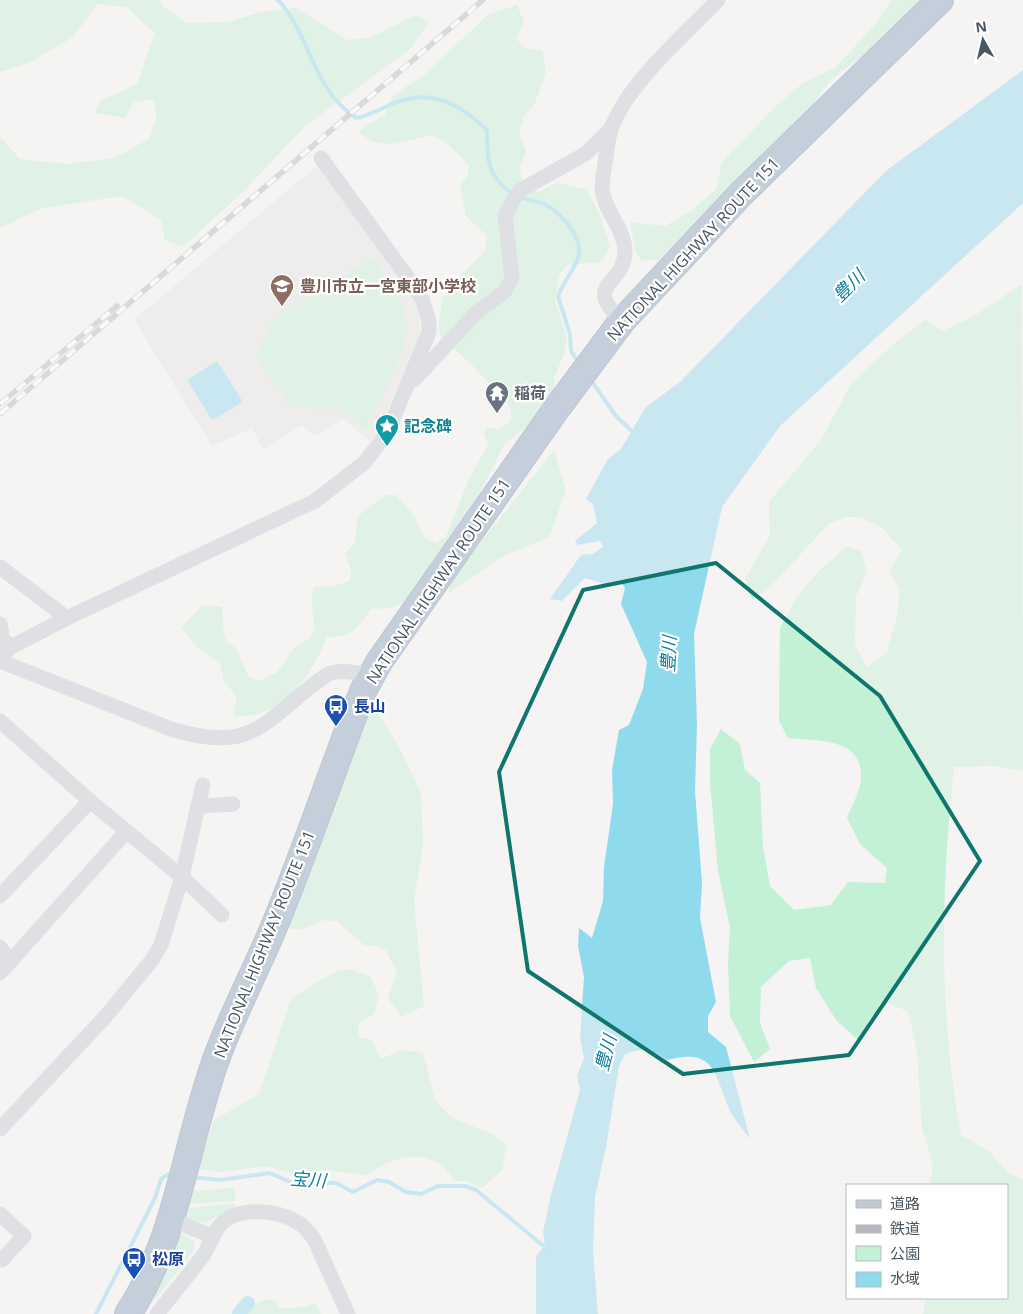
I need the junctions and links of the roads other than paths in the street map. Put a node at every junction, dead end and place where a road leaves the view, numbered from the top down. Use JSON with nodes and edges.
{"nodes":[{"id":1,"x":718,"y":0,"type":"edge"},
{"id":2,"x":940,"y":0,"type":"edge"},
{"id":3,"x":611,"y":129,"type":"junction"},
{"id":4,"x":320,"y":158,"type":"dead end"},
{"id":5,"x":622,"y":321,"type":"junction"},
{"id":6,"x":408,"y":383,"type":"junction"},
{"id":7,"x":0,"y":567,"type":"edge"},
{"id":8,"x":67,"y":618,"type":"junction"},
{"id":9,"x":0,"y":624,"type":"edge"},
{"id":10,"x":10,"y":647,"type":"junction"},
{"id":11,"x":0,"y":660,"type":"edge"},
{"id":12,"x":370,"y":677,"type":"junction"},
{"id":13,"x":0,"y":721,"type":"edge"},
{"id":14,"x":203,"y":785,"type":"dead end"},
{"id":15,"x":90,"y":801,"type":"junction"},
{"id":16,"x":233,"y":804,"type":"dead end"},
{"id":17,"x":198,"y":806,"type":"junction"},
{"id":18,"x":126,"y":832,"type":"junction"},
{"id":19,"x":182,"y":878,"type":"junction"},
{"id":20,"x":0,"y":896,"type":"edge"},
{"id":21,"x":222,"y":915,"type":"dead end"},
{"id":22,"x":0,"y":947,"type":"edge"},
{"id":23,"x":5,"y":968,"type":"edge"},
{"id":24,"x":1,"y":1126,"type":"edge"},
{"id":25,"x":0,"y":1214,"type":"edge"},
{"id":26,"x":171,"y":1220,"type":"junction"},
{"id":27,"x":212,"y":1236,"type":"junction"},
{"id":28,"x":0,"y":1258,"type":"edge"},
{"id":29,"x":128,"y":1314,"type":"edge"},
{"id":30,"x":157,"y":1314,"type":"edge"},
{"id":31,"x":348,"y":1314,"type":"edge"}],
"edges":[{"from":1,"to":3,"type":"street"},
{"from":2,"to":5,"type":"highway","name":"NATIONAL HIGHWAY ROUTE 151"},
{"from":3,"to":5,"type":"street"},
{"from":3,"to":6,"type":"street"},
{"from":4,"to":6,"type":"street"},
{"from":5,"to":12,"type":"highway","name":"NATIONAL HIGHWAY ROUTE 151"},
{"from":6,"to":8,"type":"street"},
{"from":7,"to":8,"type":"street"},
{"from":8,"to":10,"type":"street"},
{"from":9,"to":10,"type":"street"},
{"from":10,"to":11,"type":"street"},
{"from":11,"to":12,"type":"street"},
{"from":12,"to":26,"type":"highway","name":"NATIONAL HIGHWAY ROUTE 151"},
{"from":13,"to":15,"type":"street"},
{"from":14,"to":17,"type":"street"},
{"from":15,"to":18,"type":"street"},
{"from":15,"to":20,"type":"street"},
{"from":16,"to":17,"type":"street"},
{"from":17,"to":19,"type":"street"},
{"from":18,"to":19,"type":"street"},
{"from":18,"to":23,"type":"street"},
{"from":19,"to":21,"type":"street"},
{"from":19,"to":24,"type":"street"},
{"from":22,"to":23,"type":"street"},
{"from":25,"to":28,"type":"street"},
{"from":26,"to":27,"type":"street"},
{"from":26,"to":29,"type":"highway","name":"NATIONAL HIGHWAY ROUTE 151"},
{"from":27,"to":30,"type":"street"},
{"from":27,"to":31,"type":"street"}]}
